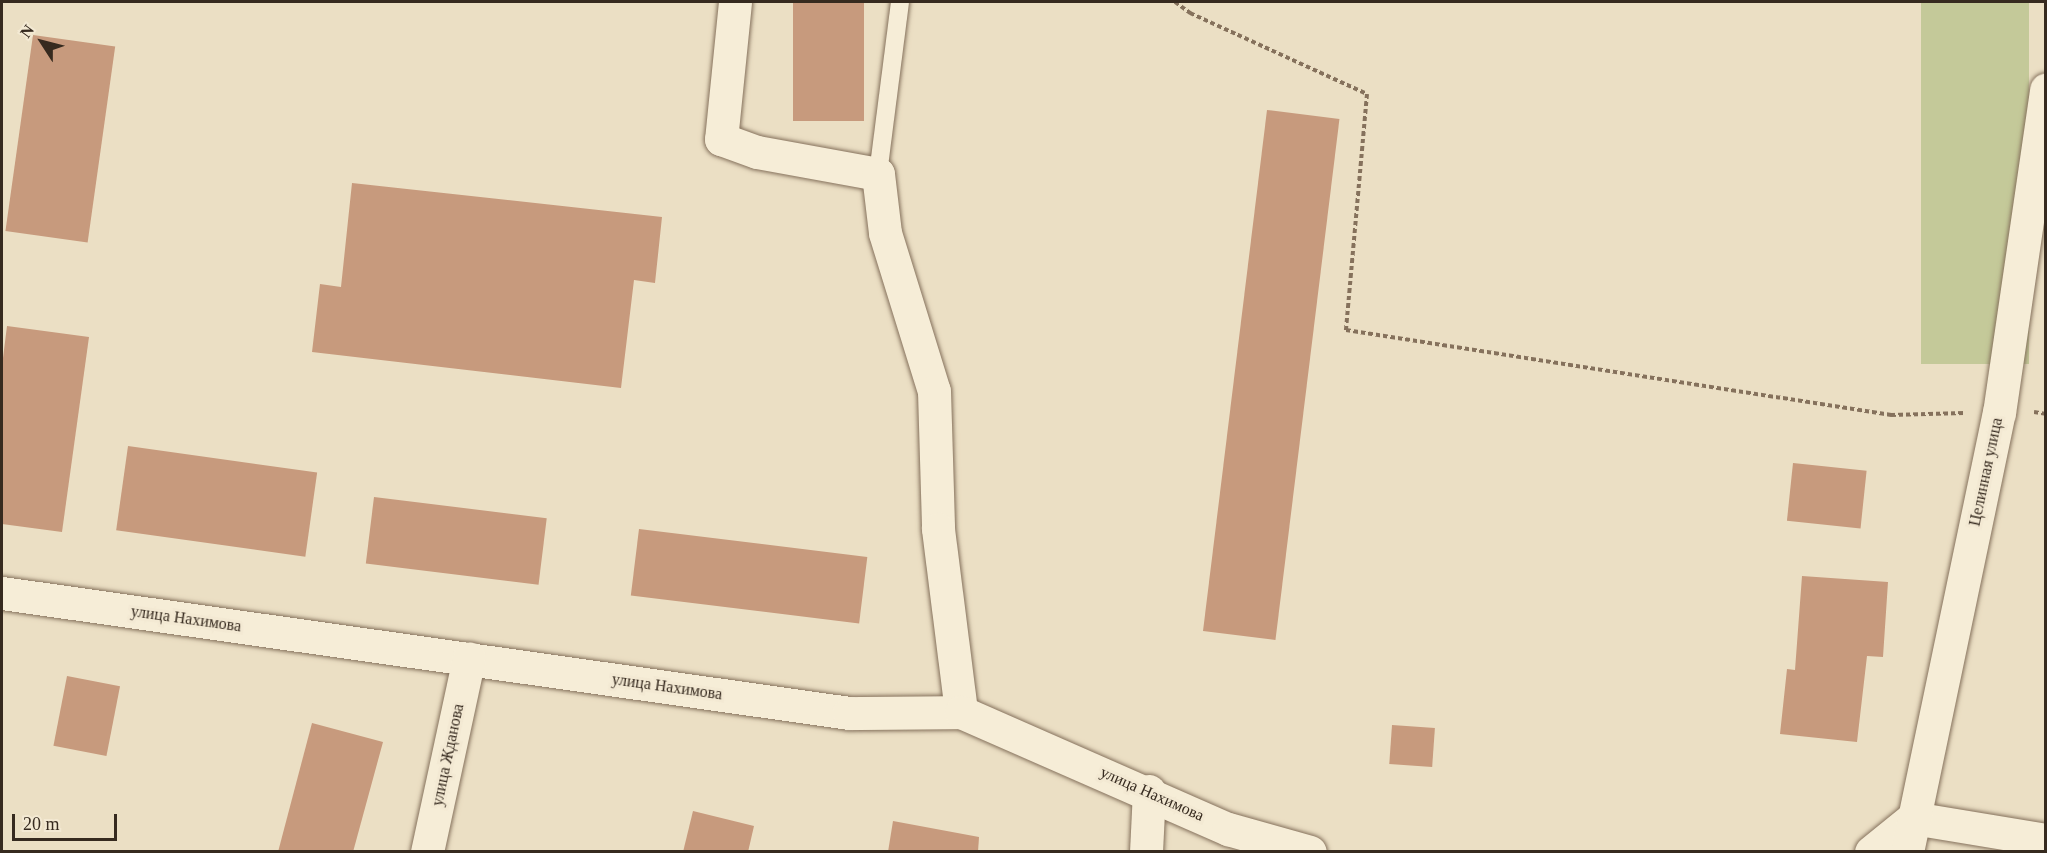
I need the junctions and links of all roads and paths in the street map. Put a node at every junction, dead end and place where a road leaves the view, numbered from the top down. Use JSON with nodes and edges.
{"nodes":[{"id":1,"x":735,"y":2,"type":"edge"},
{"id":2,"x":900,"y":2,"type":"edge"},
{"id":3,"x":1174,"y":2,"type":"edge"},
{"id":4,"x":2046,"y":89,"type":"edge"},
{"id":5,"x":878,"y":174,"type":"junction"},
{"id":6,"x":1999,"y":412,"type":"junction"},
{"id":7,"x":2046,"y":414,"type":"edge"},
{"id":8,"x":2,"y":593,"type":"edge"},
{"id":9,"x":469,"y":658,"type":"junction"},
{"id":10,"x":961,"y":712,"type":"junction"},
{"id":11,"x":1149,"y":791,"type":"junction"},
{"id":12,"x":1913,"y":818,"type":"junction"},
{"id":13,"x":2046,"y":840,"type":"edge"},
{"id":14,"x":427,"y":852,"type":"edge"},
{"id":15,"x":1146,"y":852,"type":"edge"},
{"id":16,"x":1310,"y":852,"type":"edge"},
{"id":17,"x":1871,"y":852,"type":"edge"},
{"id":18,"x":1906,"y":852,"type":"edge"}],
"edges":[{"from":1,"to":5,"type":"street"},
{"from":2,"to":5,"type":"lane"},
{"from":3,"to":6,"type":"path"},
{"from":4,"to":6,"type":"street","name":"Целинная улица"},
{"from":5,"to":10,"type":"street"},
{"from":6,"to":7,"type":"path"},
{"from":6,"to":12,"type":"street","name":"Целинная улица"},
{"from":8,"to":9,"type":"street","name":"улица Нахимова"},
{"from":9,"to":10,"type":"street","name":"улица Нахимова"},
{"from":9,"to":14,"type":"street","name":"улица Жданова"},
{"from":10,"to":11,"type":"street","name":"улица Нахимова"},
{"from":11,"to":15,"type":"street"},
{"from":11,"to":16,"type":"street","name":"улица Нахимова"},
{"from":12,"to":13,"type":"street"},
{"from":12,"to":17,"type":"street"},
{"from":12,"to":18,"type":"street","name":"Целинная улица"}]}
